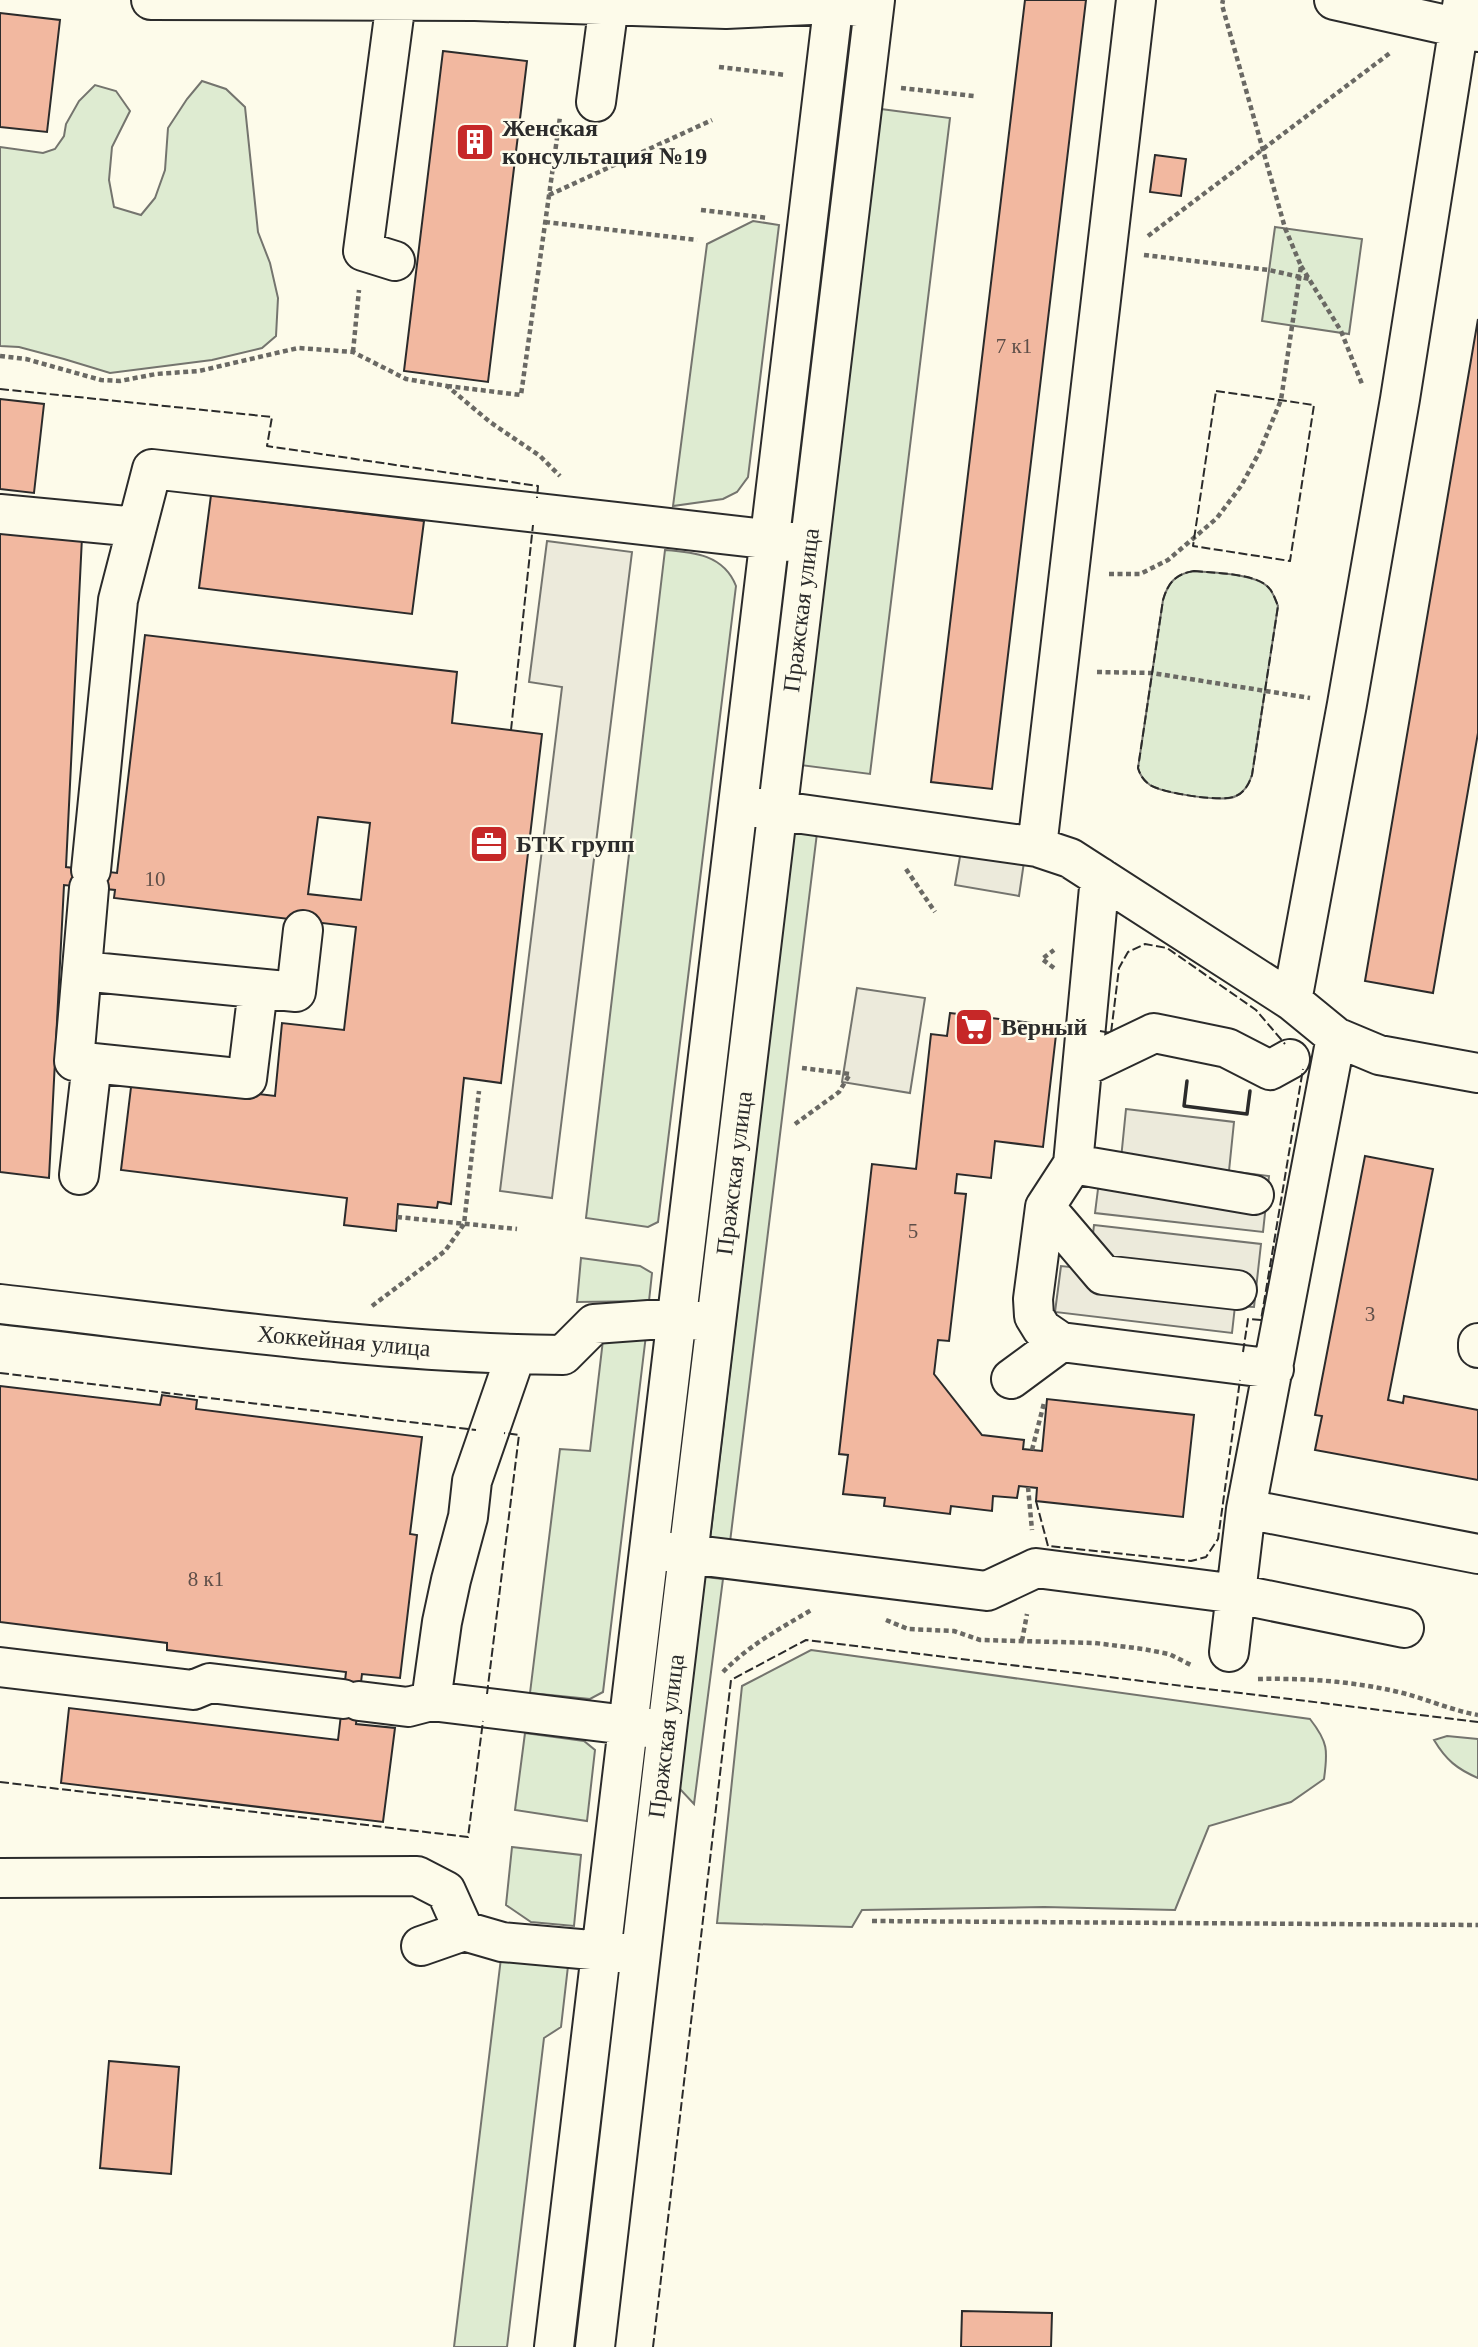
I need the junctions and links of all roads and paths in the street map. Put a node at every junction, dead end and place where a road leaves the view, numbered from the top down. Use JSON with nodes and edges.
{"nodes":[{"id":1,"x":151,"y":0,"type":"edge"},
{"id":2,"x":475,"y":0,"type":"edge"},
{"id":3,"x":1136,"y":0,"type":"edge"},
{"id":4,"x":1223,"y":0,"type":"edge"},
{"id":5,"x":1334,"y":0,"type":"edge"},
{"id":6,"x":396,"y":1,"type":"edge"},
{"id":7,"x":834,"y":2,"type":"edge"},
{"id":8,"x":609,"y":4,"type":"junction"},
{"id":9,"x":875,"y":5,"type":"edge"},
{"id":10,"x":1467,"y":19,"type":"edge"},
{"id":11,"x":1395,"y":49,"type":"dead end"},
{"id":12,"x":719,"y":67,"type":"dead end"},
{"id":13,"x":786,"y":75,"type":"dead end"},
{"id":14,"x":895,"y":88,"type":"dead end"},
{"id":15,"x":974,"y":96,"type":"dead end"},
{"id":16,"x":597,"y":102,"type":"joint"},
{"id":17,"x":712,"y":120,"type":"dead end"},
{"id":18,"x":1262,"y":149,"type":"junction"},
{"id":19,"x":549,"y":195,"type":"junction"},
{"id":20,"x":701,"y":210,"type":"dead end"},
{"id":21,"x":743,"y":215,"type":"dead end"},
{"id":22,"x":545,"y":222,"type":"junction"},
{"id":23,"x":697,"y":240,"type":"dead end"},
{"id":24,"x":1116,"y":252,"type":"junction"},
{"id":25,"x":395,"y":261,"type":"dead end"},
{"id":26,"x":1301,"y":266,"type":"junction"},
{"id":27,"x":1300,"y":277,"type":"junction"},
{"id":28,"x":1309,"y":279,"type":"junction"},
{"id":29,"x":356,"y":322,"type":"dead end"},
{"id":30,"x":353,"y":352,"type":"junction"},
{"id":31,"x":0,"y":356,"type":"edge"},
{"id":32,"x":447,"y":386,"type":"junction"},
{"id":33,"x":1401,"y":391,"type":"junction"},
{"id":34,"x":0,"y":514,"type":"edge"},
{"id":35,"x":598,"y":518,"type":"junction"},
{"id":36,"x":137,"y":527,"type":"junction"},
{"id":37,"x":768,"y":538,"type":"junction"},
{"id":38,"x":809,"y":546,"type":"junction"},
{"id":39,"x":1069,"y":572,"type":"junction"},
{"id":40,"x":1058,"y":671,"type":"junction"},
{"id":41,"x":1347,"y":704,"type":"junction"},
{"id":42,"x":737,"y":804,"type":"junction"},
{"id":43,"x":778,"y":810,"type":"junction"},
{"id":44,"x":1037,"y":847,"type":"junction"},
{"id":45,"x":1100,"y":877,"type":"junction"},
{"id":46,"x":303,"y":929,"type":"dead end"},
{"id":47,"x":82,"y":971,"type":"junction"},
{"id":48,"x":258,"y":989,"type":"junction"},
{"id":49,"x":1292,"y":1001,"type":"junction"},
{"id":50,"x":1336,"y":1037,"type":"junction"},
{"id":51,"x":1290,"y":1059,"type":"dead end"},
{"id":52,"x":92,"y":1063,"type":"junction"},
{"id":53,"x":1083,"y":1067,"type":"junction"},
{"id":54,"x":802,"y":1068,"type":"dead end"},
{"id":55,"x":1478,"y":1073,"type":"edge"},
{"id":56,"x":480,"y":1091,"type":"dead end"},
{"id":57,"x":795,"y":1124,"type":"dead end"},
{"id":58,"x":1073,"y":1164,"type":"junction"},
{"id":59,"x":79,"y":1175,"type":"dead end"},
{"id":60,"x":1254,"y":1195,"type":"dead end"},
{"id":61,"x":1045,"y":1207,"type":"junction"},
{"id":62,"x":397,"y":1217,"type":"dead end"},
{"id":63,"x":464,"y":1224,"type":"junction"},
{"id":64,"x":517,"y":1230,"type":"dead end"},
{"id":65,"x":684,"y":1252,"type":"junction"},
{"id":66,"x":724,"y":1256,"type":"junction"},
{"id":67,"x":1237,"y":1290,"type":"dead end"},
{"id":68,"x":0,"y":1304,"type":"edge"},
{"id":69,"x":371,"y":1307,"type":"dead end"},
{"id":70,"x":676,"y":1318,"type":"junction"},
{"id":71,"x":716,"y":1324,"type":"junction"},
{"id":72,"x":1061,"y":1342,"type":"junction"},
{"id":73,"x":516,"y":1354,"type":"junction"},
{"id":74,"x":1274,"y":1369,"type":"junction"},
{"id":75,"x":1011,"y":1380,"type":"dead end"},
{"id":76,"x":1246,"y":1509,"type":"junction"},
{"id":77,"x":649,"y":1550,"type":"junction"},
{"id":78,"x":689,"y":1554,"type":"junction"},
{"id":79,"x":1478,"y":1554,"type":"edge"},
{"id":80,"x":1237,"y":1594,"type":"junction"},
{"id":81,"x":816,"y":1608,"type":"dead end"},
{"id":82,"x":884,"y":1619,"type":"dead end"},
{"id":83,"x":1404,"y":1628,"type":"dead end"},
{"id":84,"x":0,"y":1667,"type":"edge"},
{"id":85,"x":1225,"y":1667,"type":"junction"},
{"id":86,"x":723,"y":1672,"type":"dead end"},
{"id":87,"x":431,"y":1701,"type":"junction"},
{"id":88,"x":1478,"y":1714,"type":"edge"},
{"id":89,"x":628,"y":1726,"type":"junction"},
{"id":90,"x":667,"y":1730,"type":"junction"},
{"id":91,"x":0,"y":1878,"type":"edge"},
{"id":92,"x":872,"y":1922,"type":"dead end"},
{"id":93,"x":1478,"y":1925,"type":"edge"},
{"id":94,"x":464,"y":1931,"type":"junction"},
{"id":95,"x":421,"y":1946,"type":"dead end"},
{"id":96,"x":601,"y":1950,"type":"junction"},
{"id":97,"x":642,"y":1955,"type":"junction"},
{"id":98,"x":554,"y":2347,"type":"edge"},
{"id":99,"x":595,"y":2347,"type":"edge"}],
"edges":[{"from":1,"to":6,"type":"street"},
{"from":2,"to":6,"type":"street"},
{"from":2,"to":8,"type":"street"},
{"from":3,"to":24,"type":"street"},
{"from":4,"to":18,"type":"path"},
{"from":5,"to":10,"type":"street"},
{"from":6,"to":25,"type":"street"},
{"from":7,"to":8,"type":"street"},
{"from":7,"to":9,"type":"street"},
{"from":7,"to":37,"type":"street","name":"Пражская улица"},
{"from":8,"to":16,"type":"street"},
{"from":9,"to":38,"type":"street","name":"Пражская улица"},
{"from":10,"to":33,"type":"street"},
{"from":11,"to":18,"type":"path"},
{"from":12,"to":13,"type":"path"},
{"from":14,"to":15,"type":"path"},
{"from":16,"to":19,"type":"path"},
{"from":17,"to":19,"type":"path"},
{"from":18,"to":24,"type":"path"},
{"from":18,"to":26,"type":"path"},
{"from":19,"to":22,"type":"path"},
{"from":20,"to":21,"type":"path"},
{"from":22,"to":23,"type":"path"},
{"from":22,"to":32,"type":"path"},
{"from":24,"to":27,"type":"path"},
{"from":24,"to":39,"type":"street"},
{"from":26,"to":27,"type":"path"},
{"from":26,"to":28,"type":"path"},
{"from":27,"to":28,"type":"path"},
{"from":27,"to":39,"type":"path"},
{"from":28,"to":33,"type":"path"},
{"from":29,"to":30,"type":"path"},
{"from":30,"to":31,"type":"path"},
{"from":30,"to":32,"type":"path"},
{"from":32,"to":35,"type":"path"},
{"from":33,"to":41,"type":"street"},
{"from":34,"to":36,"type":"street"},
{"from":35,"to":36,"type":"street"},
{"from":35,"to":37,"type":"street"},
{"from":36,"to":47,"type":"street"},
{"from":37,"to":38,"type":"street"},
{"from":37,"to":42,"type":"street","name":"Пражская улица"},
{"from":38,"to":43,"type":"street","name":"Пражская улица"},
{"from":39,"to":40,"type":"street"},
{"from":40,"to":41,"type":"path"},
{"from":40,"to":44,"type":"street"},
{"from":41,"to":49,"type":"street"},
{"from":42,"to":43,"type":"street"},
{"from":42,"to":65,"type":"street","name":"Пражская улица"},
{"from":43,"to":44,"type":"street"},
{"from":43,"to":66,"type":"street","name":"Пражская улица"},
{"from":44,"to":45,"type":"street"},
{"from":45,"to":49,"type":"street"},
{"from":45,"to":53,"type":"street"},
{"from":46,"to":48,"type":"street"},
{"from":47,"to":48,"type":"street"},
{"from":47,"to":52,"type":"street"},
{"from":48,"to":52,"type":"street"},
{"from":49,"to":50,"type":"street"},
{"from":50,"to":55,"type":"street"},
{"from":50,"to":74,"type":"street"},
{"from":51,"to":53,"type":"street"},
{"from":52,"to":59,"type":"street"},
{"from":53,"to":58,"type":"street"},
{"from":54,"to":57,"type":"path"},
{"from":56,"to":63,"type":"path"},
{"from":58,"to":60,"type":"street"},
{"from":58,"to":61,"type":"street"},
{"from":61,"to":67,"type":"street"},
{"from":61,"to":72,"type":"street"},
{"from":62,"to":63,"type":"path"},
{"from":63,"to":64,"type":"path"},
{"from":63,"to":69,"type":"path"},
{"from":65,"to":66,"type":"street"},
{"from":65,"to":70,"type":"street","name":"Пражская улица"},
{"from":66,"to":71,"type":"street","name":"Пражская улица"},
{"from":68,"to":73,"type":"street","name":"Хоккейная улица"},
{"from":70,"to":71,"type":"street","name":"Хоккейная улица"},
{"from":70,"to":73,"type":"street","name":"Хоккейная улица"},
{"from":70,"to":77,"type":"street","name":"Пражская улица"},
{"from":71,"to":78,"type":"street","name":"Пражская улица"},
{"from":72,"to":74,"type":"street"},
{"from":72,"to":75,"type":"street"},
{"from":73,"to":87,"type":"street"},
{"from":74,"to":76,"type":"street"},
{"from":76,"to":79,"type":"street"},
{"from":76,"to":80,"type":"street"},
{"from":77,"to":78,"type":"street"},
{"from":77,"to":89,"type":"street","name":"Пражская улица"},
{"from":78,"to":80,"type":"street"},
{"from":78,"to":90,"type":"street","name":"Пражская улица"},
{"from":80,"to":83,"type":"street"},
{"from":80,"to":85,"type":"street"},
{"from":81,"to":86,"type":"path"},
{"from":82,"to":85,"type":"path"},
{"from":84,"to":87,"type":"street"},
{"from":85,"to":88,"type":"path"},
{"from":87,"to":89,"type":"street"},
{"from":89,"to":90,"type":"street"},
{"from":89,"to":96,"type":"street","name":"Пражская улица"},
{"from":90,"to":97,"type":"street","name":"Пражская улица"},
{"from":91,"to":94,"type":"street"},
{"from":92,"to":93,"type":"path"},
{"from":94,"to":95,"type":"street"},
{"from":94,"to":96,"type":"street"},
{"from":96,"to":97,"type":"street"},
{"from":96,"to":98,"type":"street","name":"Пражская улица"},
{"from":97,"to":99,"type":"street","name":"Пражская улица"}]}
